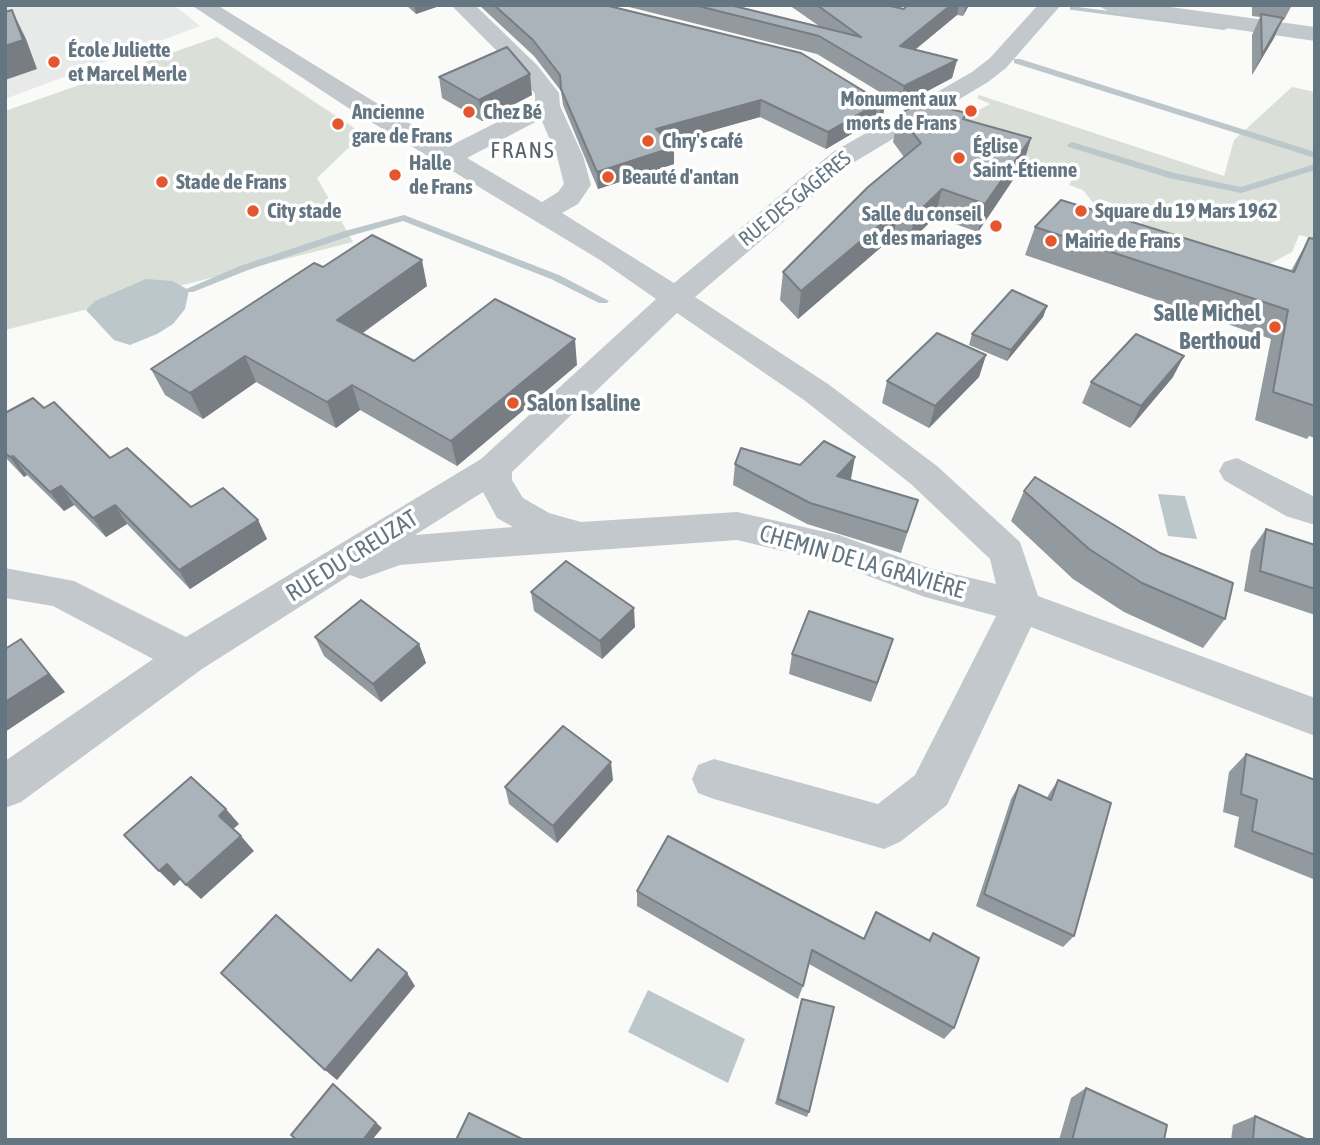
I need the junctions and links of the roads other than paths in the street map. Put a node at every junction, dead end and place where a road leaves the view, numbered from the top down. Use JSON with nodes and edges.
{"nodes":[{"id":1,"x":202,"y":5,"type":"edge"},
{"id":2,"x":462,"y":5,"type":"edge"},
{"id":3,"x":1050,"y":5,"type":"edge"},
{"id":4,"x":1108,"y":5,"type":"edge"},
{"id":5,"x":1315,"y":34,"type":"edge"},
{"id":6,"x":548,"y":106,"type":"junction"},
{"id":7,"x":450,"y":156,"type":"junction"},
{"id":8,"x":542,"y":213,"type":"junction"},
{"id":9,"x":676,"y":297,"type":"junction"},
{"id":10,"x":494,"y":468,"type":"junction"},
{"id":11,"x":1237,"y":471,"type":"dead end"},
{"id":12,"x":1315,"y":511,"type":"edge"},
{"id":13,"x":577,"y":535,"type":"junction"},
{"id":14,"x":319,"y":578,"type":"junction"},
{"id":15,"x":5,"y":583,"type":"edge"},
{"id":16,"x":1021,"y":606,"type":"junction"},
{"id":17,"x":187,"y":657,"type":"junction"},
{"id":18,"x":1315,"y":718,"type":"edge"},
{"id":19,"x":714,"y":779,"type":"dead end"},
{"id":20,"x":5,"y":786,"type":"edge"}],
"edges":[{"from":1,"to":7,"type":"street"},
{"from":2,"to":6,"type":"street"},
{"from":3,"to":9,"type":"street","name":"RUE DES GAGÈRES"},
{"from":4,"to":5,"type":"street"},
{"from":6,"to":7,"type":"street"},
{"from":6,"to":8,"type":"street"},
{"from":7,"to":8,"type":"street"},
{"from":8,"to":9,"type":"street"},
{"from":9,"to":10,"type":"street","name":"RUE DU CREUZAT"},
{"from":9,"to":16,"type":"street"},
{"from":10,"to":13,"type":"street","name":"CHEMIN DE LA GRAVIÈRE"},
{"from":10,"to":14,"type":"street","name":"RUE DU CREUZAT"},
{"from":11,"to":12,"type":"street"},
{"from":13,"to":14,"type":"street","name":"CHEMIN DE LA GRAVIÈRE"},
{"from":13,"to":16,"type":"street","name":"CHEMIN DE LA GRAVIÈRE"},
{"from":14,"to":17,"type":"street","name":"RUE DU CREUZAT"},
{"from":15,"to":17,"type":"street"},
{"from":16,"to":18,"type":"street","name":"CHEMIN DE LA GRAVIÈRE"},
{"from":16,"to":19,"type":"street"},
{"from":17,"to":20,"type":"street","name":"RUE DU CREUZAT"}]}
